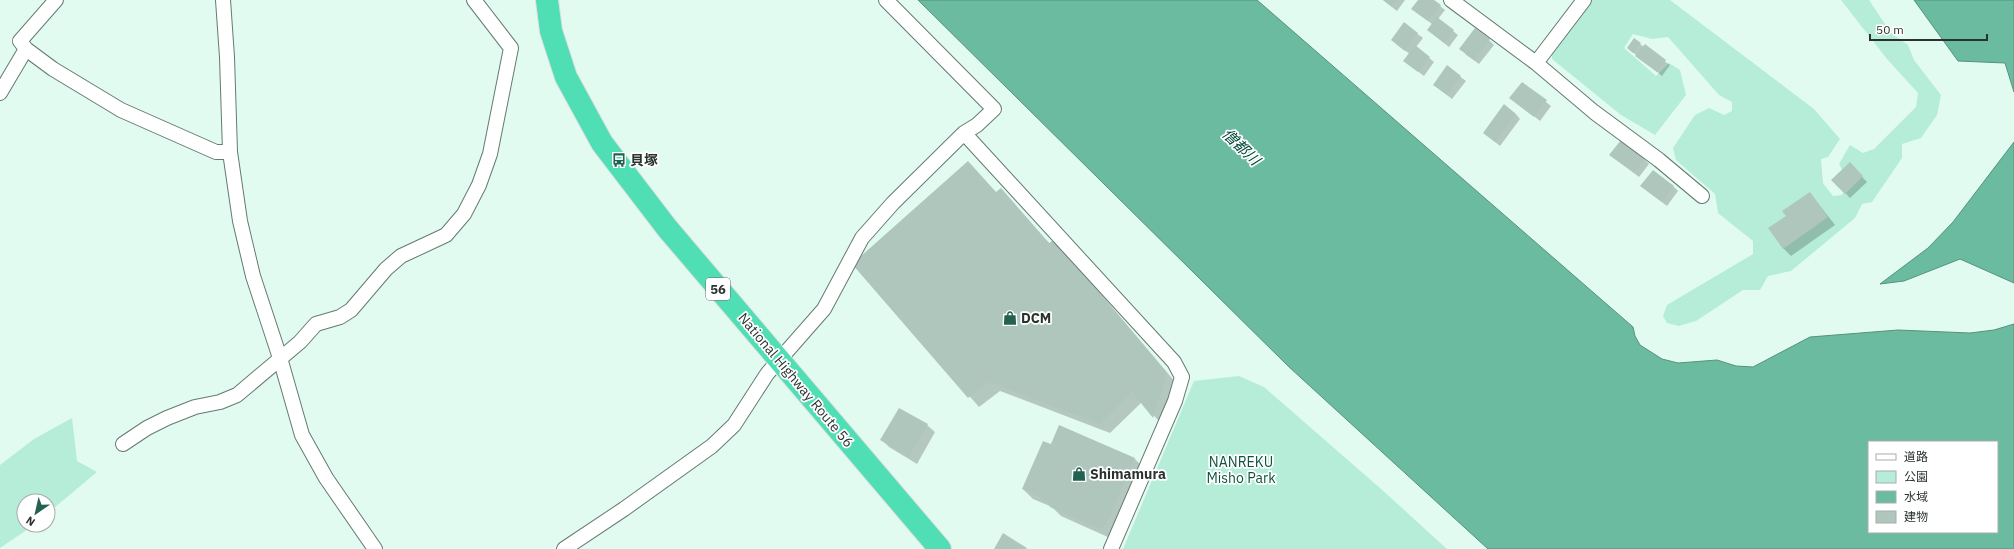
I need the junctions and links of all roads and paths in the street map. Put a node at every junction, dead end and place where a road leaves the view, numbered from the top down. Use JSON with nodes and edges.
{"nodes":[{"id":1,"x":56,"y":0,"type":"edge"},
{"id":2,"x":223,"y":0,"type":"edge"},
{"id":3,"x":474,"y":0,"type":"edge"},
{"id":4,"x":547,"y":0,"type":"edge"},
{"id":5,"x":886,"y":0,"type":"edge"},
{"id":6,"x":1451,"y":0,"type":"edge"},
{"id":7,"x":1584,"y":0,"type":"edge"},
{"id":8,"x":26,"y":49,"type":"junction"},
{"id":9,"x":1536,"y":63,"type":"junction"},
{"id":10,"x":0,"y":92,"type":"edge"},
{"id":11,"x":964,"y":133,"type":"junction"},
{"id":12,"x":230,"y":152,"type":"junction"},
{"id":13,"x":1702,"y":196,"type":"dead end"},
{"id":14,"x":280,"y":358,"type":"junction"},
{"id":15,"x":778,"y":360,"type":"junction"},
{"id":16,"x":123,"y":444,"type":"dead end"},
{"id":17,"x":375,"y":549,"type":"edge"},
{"id":18,"x":564,"y":549,"type":"edge"},
{"id":19,"x":940,"y":549,"type":"edge"},
{"id":20,"x":1111,"y":549,"type":"edge"}],
"edges":[{"from":1,"to":8,"type":"street"},
{"from":2,"to":12,"type":"street"},
{"from":3,"to":14,"type":"street"},
{"from":4,"to":15,"type":"highway","name":"National Highway Route 56","number":"56"},
{"from":5,"to":11,"type":"street"},
{"from":6,"to":9,"type":"street"},
{"from":7,"to":9,"type":"street"},
{"from":8,"to":10,"type":"street"},
{"from":8,"to":12,"type":"street"},
{"from":9,"to":13,"type":"street"},
{"from":11,"to":15,"type":"street"},
{"from":11,"to":20,"type":"street"},
{"from":12,"to":14,"type":"street"},
{"from":14,"to":16,"type":"street"},
{"from":14,"to":17,"type":"street"},
{"from":15,"to":18,"type":"street"},
{"from":15,"to":19,"type":"highway","name":"National Highway Route 56","number":"56"}]}
